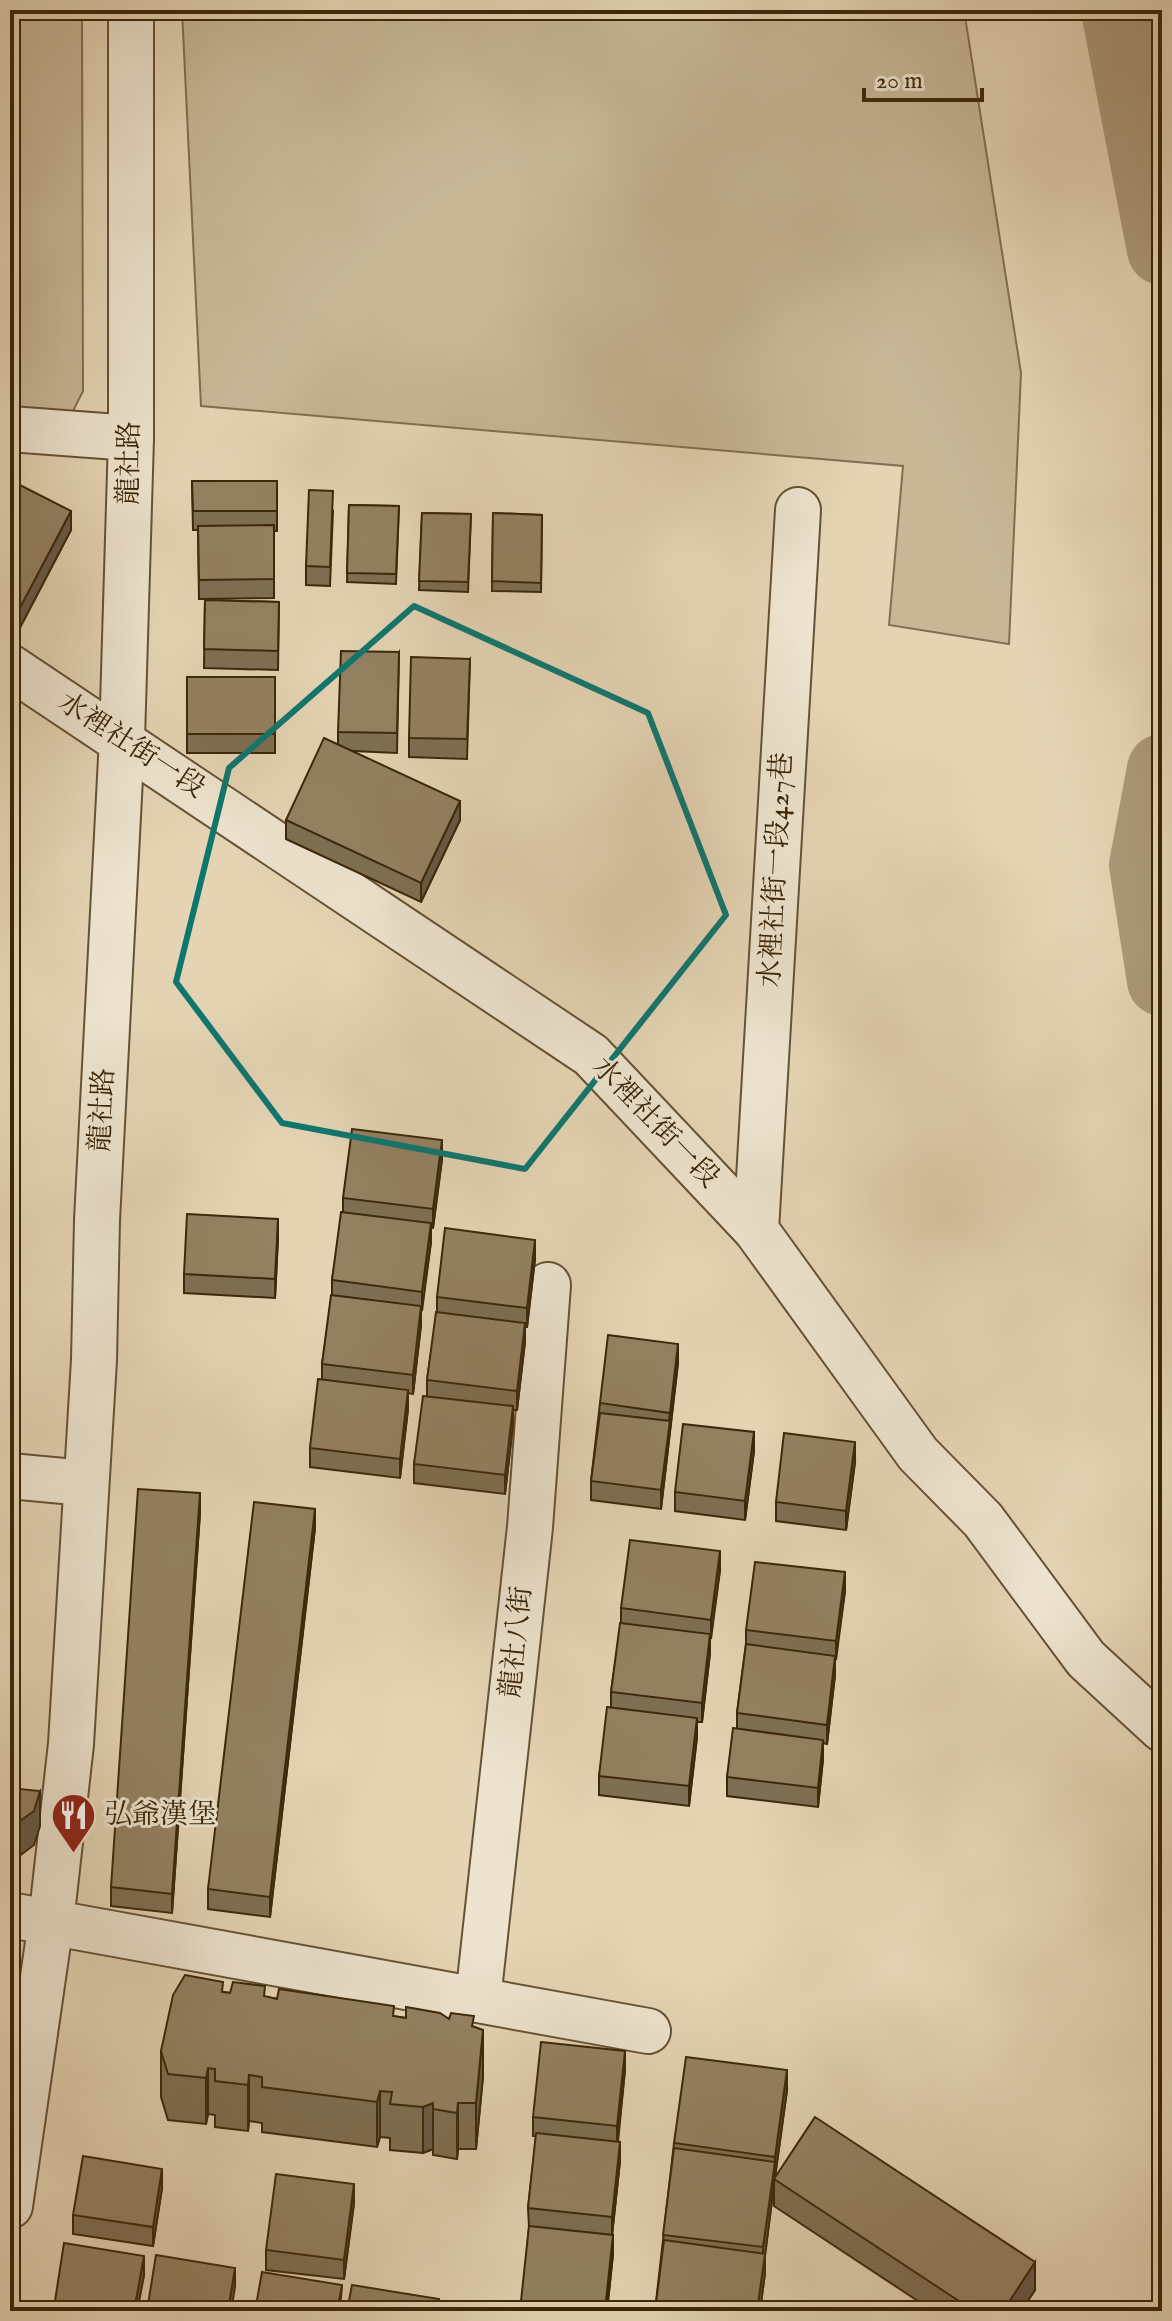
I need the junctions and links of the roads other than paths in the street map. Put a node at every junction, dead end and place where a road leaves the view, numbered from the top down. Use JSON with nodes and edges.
{"nodes":[{"id":1,"x":131,"y":10,"type":"edge"},
{"id":2,"x":10,"y":429,"type":"edge"},
{"id":3,"x":131,"y":438,"type":"junction"},
{"id":4,"x":798,"y":510,"type":"dead end"},
{"id":5,"x":10,"y":667,"type":"edge"},
{"id":6,"x":122,"y":739,"type":"junction"},
{"id":7,"x":756,"y":1230,"type":"junction"},
{"id":8,"x":548,"y":1285,"type":"dead end"},
{"id":9,"x":10,"y":1476,"type":"edge"},
{"id":10,"x":85,"y":1483,"type":"junction"},
{"id":11,"x":1162,"y":1729,"type":"edge"},
{"id":12,"x":31,"y":1919,"type":"edge"},
{"id":13,"x":478,"y":1999,"type":"junction"},
{"id":14,"x":648,"y":2031,"type":"dead end"},
{"id":15,"x":10,"y":2206,"type":"edge"}],
"edges":[{"from":1,"to":3,"type":"street","name":"龍社路"},
{"from":2,"to":3,"type":"street"},
{"from":3,"to":6,"type":"street","name":"龍社路"},
{"from":4,"to":7,"type":"street","name":"水裡社街一段427巷"},
{"from":5,"to":6,"type":"street","name":"水裡社街一段"},
{"from":6,"to":7,"type":"street","name":"水裡社街一段"},
{"from":6,"to":10,"type":"street","name":"龍社路"},
{"from":7,"to":11,"type":"street","name":"水裡社街一段"},
{"from":8,"to":13,"type":"street","name":"龍社八街"},
{"from":9,"to":10,"type":"street"},
{"from":10,"to":12,"type":"street","name":"龍社路"},
{"from":12,"to":13,"type":"street"},
{"from":12,"to":15,"type":"street","name":"龍社路"},
{"from":13,"to":14,"type":"street"}]}
